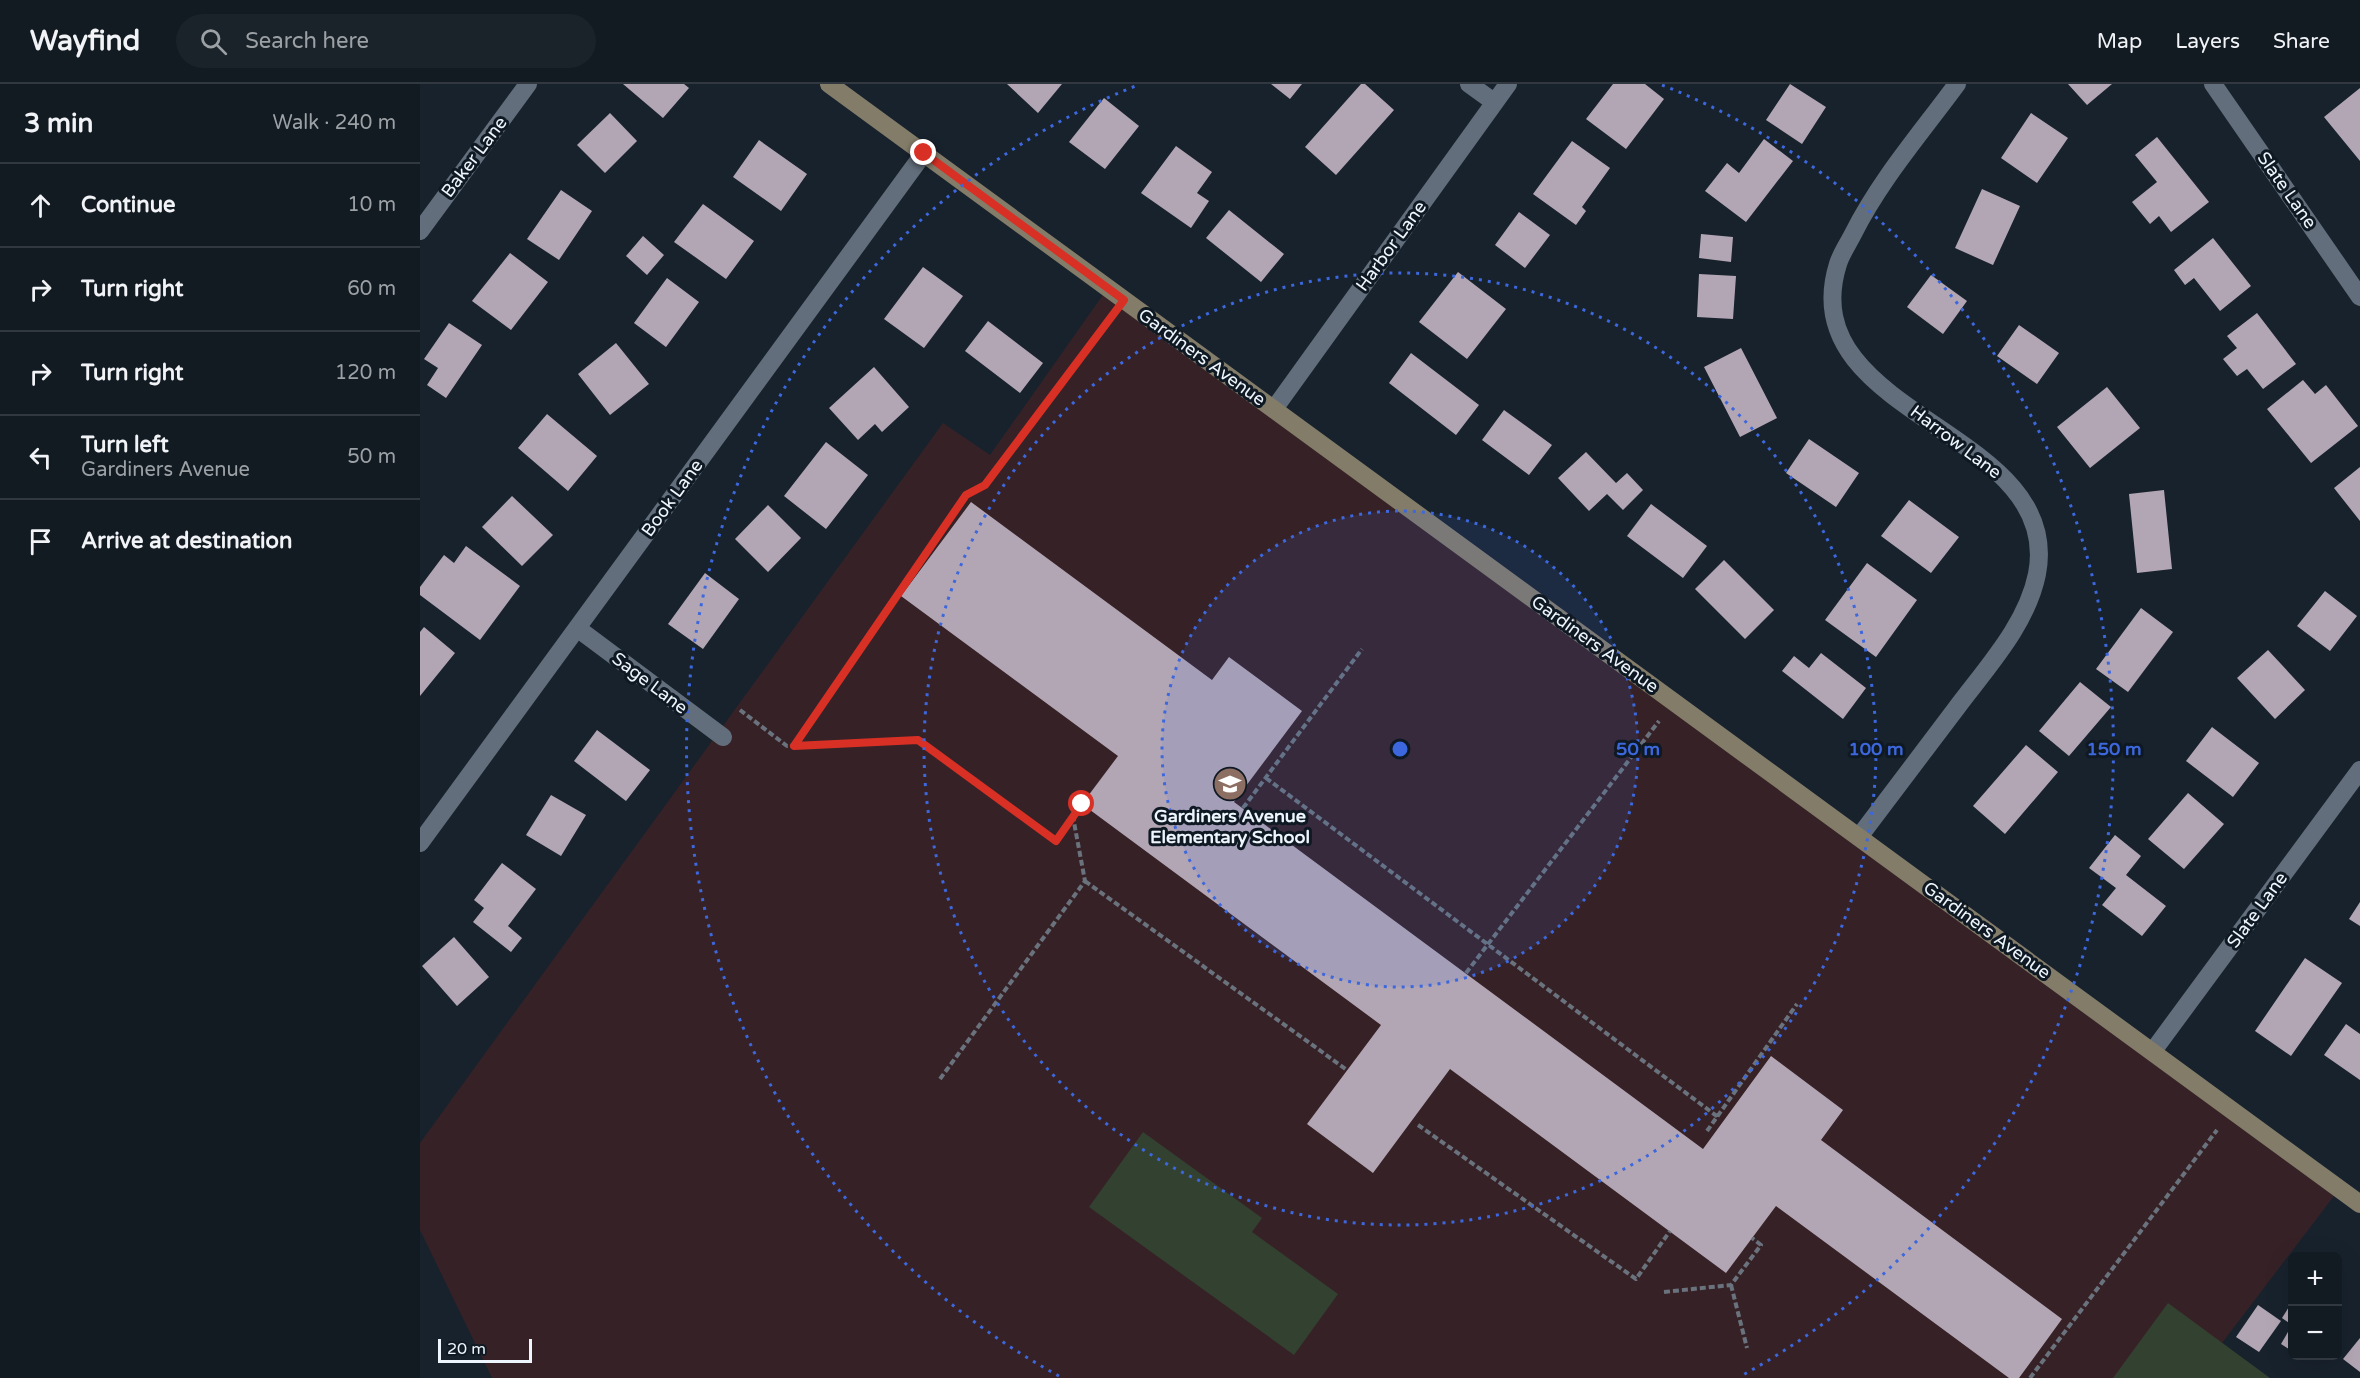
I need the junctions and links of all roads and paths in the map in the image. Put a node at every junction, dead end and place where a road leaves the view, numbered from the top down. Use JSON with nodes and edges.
{"nodes":[{"id":1,"x":528,"y":84,"type":"edge"},
{"id":2,"x":829,"y":84,"type":"edge"},
{"id":3,"x":1469,"y":84,"type":"edge"},
{"id":4,"x":1508,"y":84,"type":"edge"},
{"id":5,"x":1957,"y":84,"type":"edge"},
{"id":6,"x":2214,"y":84,"type":"edge"},
{"id":7,"x":1494,"y":102,"type":"junction"},
{"id":8,"x":924,"y":153,"type":"junction"},
{"id":9,"x":420,"y":231,"type":"edge"},
{"id":10,"x":2360,"y":297,"type":"edge"},
{"id":11,"x":1124,"y":300,"type":"junction"},
{"id":12,"x":1274,"y":409,"type":"junction"},
{"id":13,"x":577,"y":628,"type":"junction"},
{"id":14,"x":1362,"y":649,"type":"dead end"},
{"id":15,"x":1674,"y":702,"type":"junction"},
{"id":16,"x":740,"y":710,"type":"dead end"},
{"id":17,"x":723,"y":737,"type":"dead end"},
{"id":18,"x":794,"y":746,"type":"junction"},
{"id":19,"x":2360,"y":770,"type":"edge"},
{"id":20,"x":1266,"y":778,"type":"junction"},
{"id":21,"x":1082,"y":804,"type":"dead end"},
{"id":22,"x":1243,"y":808,"type":"dead end"},
{"id":23,"x":1073,"y":817,"type":"junction"},
{"id":24,"x":1859,"y":837,"type":"junction"},
{"id":25,"x":420,"y":843,"type":"edge"},
{"id":26,"x":1085,"y":881,"type":"junction"},
{"id":27,"x":1488,"y":944,"type":"junction"},
{"id":28,"x":1466,"y":974,"type":"dead end"},
{"id":29,"x":1797,"y":1004,"type":"dead end"},
{"id":30,"x":2153,"y":1050,"type":"junction"},
{"id":31,"x":1347,"y":1070,"type":"dead end"},
{"id":32,"x":940,"y":1079,"type":"dead end"},
{"id":33,"x":2232,"y":1109,"type":"junction"},
{"id":34,"x":1718,"y":1117,"type":"junction"},
{"id":35,"x":1418,"y":1125,"type":"dead end"},
{"id":36,"x":1707,"y":1131,"type":"dead end"},
{"id":37,"x":2360,"y":1204,"type":"edge"},
{"id":38,"x":1670,"y":1231,"type":"dead end"},
{"id":39,"x":1752,"y":1238,"type":"dead end"},
{"id":40,"x":1731,"y":1285,"type":"junction"},
{"id":41,"x":1664,"y":1292,"type":"dead end"},
{"id":42,"x":1747,"y":1348,"type":"dead end"},
{"id":43,"x":2030,"y":1378,"type":"edge"}],
"edges":[{"from":1,"to":9,"type":"street","name":"Baker Lane"},
{"from":2,"to":8,"type":"main road","name":"Gardiners Avenue"},
{"from":3,"to":7,"type":"street"},
{"from":4,"to":7,"type":"street","name":"Harbor Lane"},
{"from":5,"to":24,"type":"street","name":"Harrow Lane"},
{"from":6,"to":10,"type":"street","name":"Slate Lane"},
{"from":7,"to":12,"type":"street","name":"Harbor Lane"},
{"from":8,"to":11,"type":"main road","name":"Gardiners Avenue"},
{"from":8,"to":13,"type":"street","name":"Book Lane"},
{"from":11,"to":12,"type":"main road","name":"Gardiners Avenue"},
{"from":11,"to":18,"type":"path"},
{"from":12,"to":15,"type":"main road","name":"Gardiners Avenue"},
{"from":13,"to":17,"type":"street","name":"Sage Lane"},
{"from":13,"to":25,"type":"street","name":"Book Lane"},
{"from":14,"to":20,"type":"path"},
{"from":15,"to":24,"type":"main road","name":"Gardiners Avenue"},
{"from":15,"to":27,"type":"path"},
{"from":16,"to":18,"type":"path"},
{"from":18,"to":23,"type":"path"},
{"from":19,"to":30,"type":"street","name":"Slate Lane"},
{"from":20,"to":22,"type":"path"},
{"from":20,"to":27,"type":"path"},
{"from":21,"to":23,"type":"path"},
{"from":23,"to":26,"type":"path"},
{"from":24,"to":30,"type":"main road","name":"Gardiners Avenue"},
{"from":26,"to":31,"type":"path"},
{"from":26,"to":32,"type":"path"},
{"from":27,"to":28,"type":"path"},
{"from":27,"to":34,"type":"path"},
{"from":29,"to":34,"type":"path"},
{"from":30,"to":33,"type":"main road","name":"Gardiners Avenue"},
{"from":33,"to":37,"type":"main road","name":"Gardiners Avenue"},
{"from":33,"to":43,"type":"path"},
{"from":34,"to":36,"type":"path"},
{"from":35,"to":38,"type":"path"},
{"from":39,"to":40,"type":"path"},
{"from":40,"to":41,"type":"path"},
{"from":40,"to":42,"type":"path"}]}
